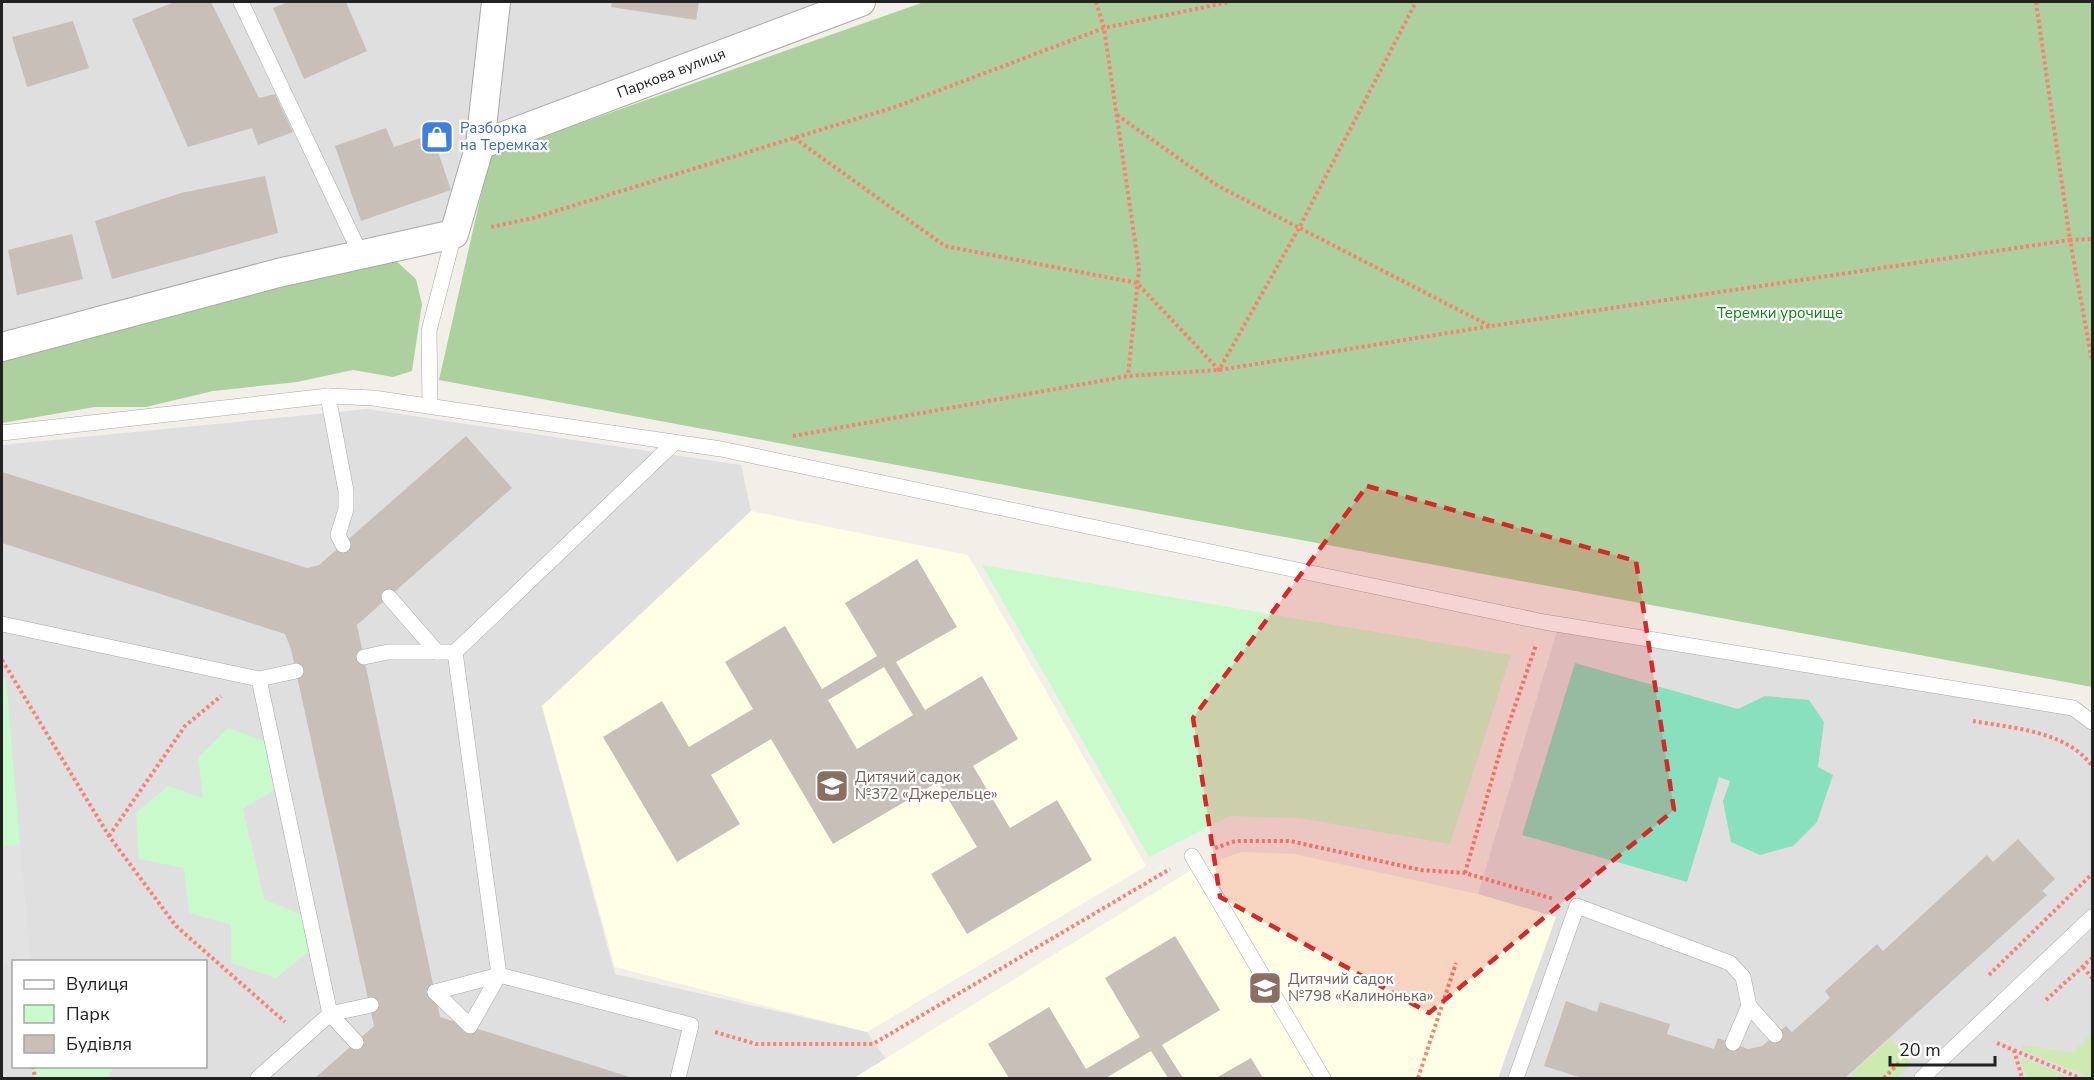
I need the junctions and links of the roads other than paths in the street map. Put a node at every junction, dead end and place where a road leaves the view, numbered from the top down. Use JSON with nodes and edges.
{"nodes":[{"id":1,"x":241,"y":2,"type":"edge"},
{"id":2,"x":496,"y":2,"type":"edge"},
{"id":3,"x":861,"y":2,"type":"edge"},
{"id":4,"x":480,"y":145,"type":"junction"},
{"id":5,"x":454,"y":234,"type":"junction"},
{"id":6,"x":361,"y":255,"type":"junction"},
{"id":7,"x":2,"y":347,"type":"edge"},
{"id":8,"x":328,"y":396,"type":"junction"},
{"id":9,"x":430,"y":406,"type":"junction"},
{"id":10,"x":2,"y":433,"type":"edge"},
{"id":11,"x":674,"y":443,"type":"junction"},
{"id":12,"x":343,"y":544,"type":"dead end"},
{"id":13,"x":389,"y":597,"type":"dead end"},
{"id":14,"x":2,"y":624,"type":"edge"},
{"id":15,"x":437,"y":652,"type":"junction"},
{"id":16,"x":455,"y":652,"type":"junction"},
{"id":17,"x":364,"y":657,"type":"dead end"},
{"id":18,"x":296,"y":671,"type":"dead end"},
{"id":19,"x":251,"y":677,"type":"junction"},
{"id":20,"x":2092,"y":722,"type":"edge"},
{"id":21,"x":1192,"y":856,"type":"road end"},
{"id":22,"x":2092,"y":917,"type":"edge"},
{"id":23,"x":371,"y":1005,"type":"dead end"},
{"id":24,"x":1749,"y":1006,"type":"junction"},
{"id":25,"x":330,"y":1014,"type":"junction"},
{"id":26,"x":1775,"y":1035,"type":"dead end"},
{"id":27,"x":356,"y":1041,"type":"dead end"},
{"id":28,"x":1733,"y":1043,"type":"dead end"},
{"id":29,"x":258,"y":1078,"type":"edge"},
{"id":30,"x":678,"y":1078,"type":"edge"},
{"id":31,"x":1323,"y":1078,"type":"edge"},
{"id":32,"x":1516,"y":1078,"type":"edge"},
{"id":33,"x":1922,"y":1078,"type":"edge"}],
"edges":[{"from":1,"to":6,"type":"lane"},
{"from":2,"to":4,"type":"street"},
{"from":3,"to":4,"type":"street","name":"Паркова вулиця"},
{"from":4,"to":5,"type":"street"},
{"from":5,"to":6,"type":"street"},
{"from":5,"to":9,"type":"lane"},
{"from":6,"to":7,"type":"street"},
{"from":8,"to":9,"type":"lane"},
{"from":8,"to":10,"type":"lane"},
{"from":8,"to":12,"type":"lane"},
{"from":9,"to":11,"type":"lane"},
{"from":11,"to":16,"type":"lane"},
{"from":11,"to":20,"type":"lane"},
{"from":13,"to":15,"type":"lane"},
{"from":14,"to":19,"type":"lane"},
{"from":15,"to":16,"type":"lane"},
{"from":15,"to":17,"type":"lane"},
{"from":16,"to":30,"type":"lane"},
{"from":18,"to":19,"type":"lane"},
{"from":19,"to":25,"type":"lane"},
{"from":21,"to":31,"type":"lane"},
{"from":22,"to":33,"type":"lane"},
{"from":23,"to":25,"type":"lane"},
{"from":24,"to":26,"type":"lane"},
{"from":24,"to":28,"type":"lane"},
{"from":24,"to":32,"type":"lane"},
{"from":25,"to":27,"type":"lane"},
{"from":25,"to":29,"type":"lane"}]}
